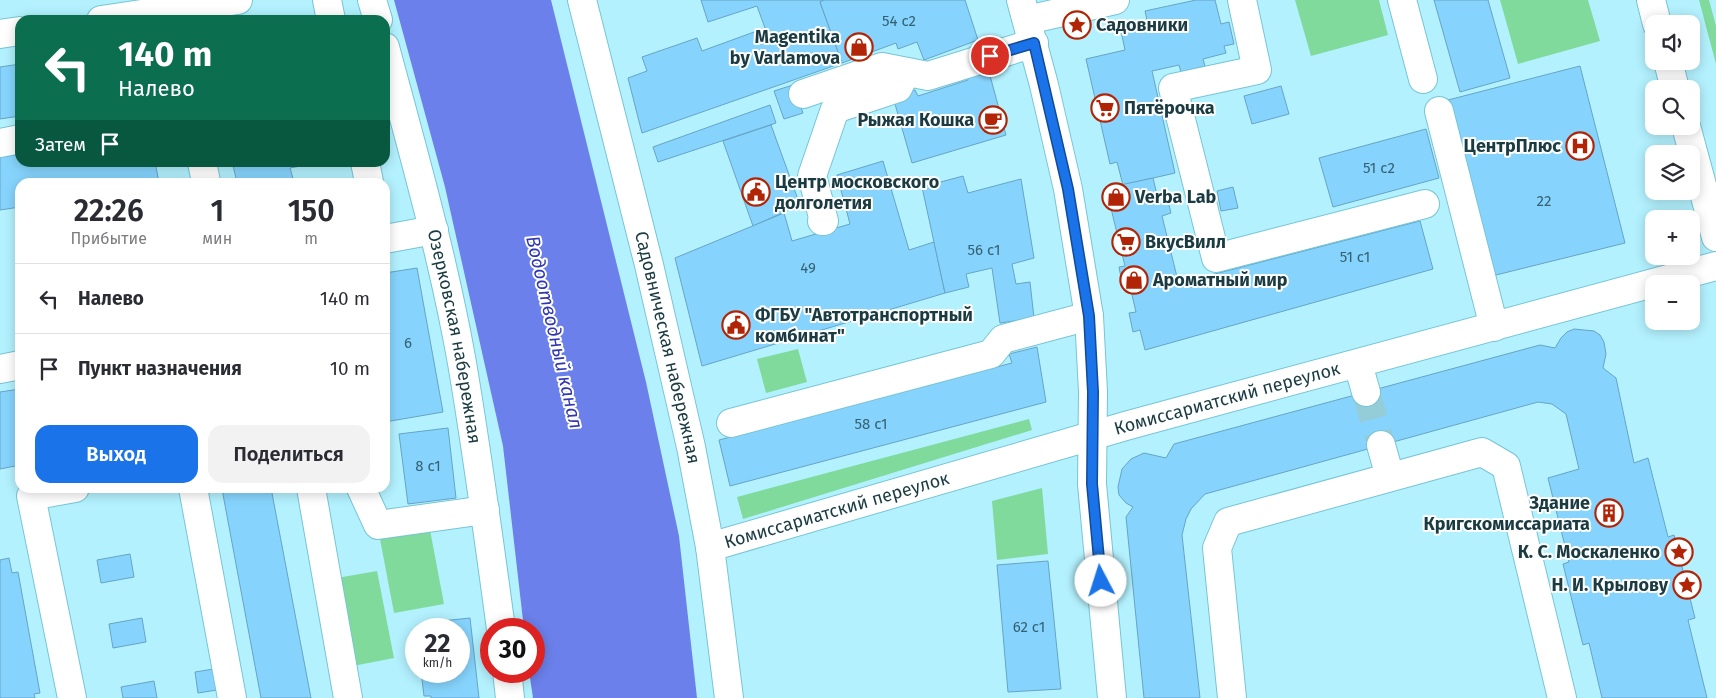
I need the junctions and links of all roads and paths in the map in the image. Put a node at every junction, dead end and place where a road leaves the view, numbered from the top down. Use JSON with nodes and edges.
{"nodes":[{"id":1,"x":95,"y":0,"type":"edge"},
{"id":2,"x":238,"y":0,"type":"edge"},
{"id":3,"x":327,"y":0,"type":"edge"},
{"id":4,"x":372,"y":0,"type":"edge"},
{"id":5,"x":582,"y":0,"type":"edge"},
{"id":6,"x":1115,"y":0,"type":"edge"},
{"id":7,"x":1242,"y":0,"type":"edge"},
{"id":8,"x":1402,"y":0,"type":"edge"},
{"id":9,"x":1651,"y":0,"type":"edge"},
{"id":10,"x":182,"y":14,"type":"edge"},
{"id":11,"x":100,"y":15,"type":"edge"},
{"id":12,"x":168,"y":15,"type":"edge"},
{"id":13,"x":330,"y":15,"type":"edge"},
{"id":14,"x":376,"y":15,"type":"edge"},
{"id":15,"x":1655,"y":15,"type":"edge"},
{"id":16,"x":1027,"y":21,"type":"edge"},
{"id":17,"x":15,"y":32,"type":"edge"},
{"id":18,"x":0,"y":34,"type":"edge"},
{"id":19,"x":390,"y":66,"type":"edge"},
{"id":20,"x":906,"y":72,"type":"junction"},
{"id":21,"x":1423,"y":79,"type":"dead end"},
{"id":22,"x":804,"y":94,"type":"dead end"},
{"id":23,"x":1439,"y":111,"type":"dead end"},
{"id":24,"x":1688,"y":135,"type":"edge"},
{"id":25,"x":15,"y":141,"type":"edge"},
{"id":26,"x":0,"y":143,"type":"edge"},
{"id":27,"x":1425,"y":204,"type":"dead end"},
{"id":28,"x":822,"y":222,"type":"dead end"},
{"id":29,"x":434,"y":230,"type":"junction"},
{"id":30,"x":1716,"y":237,"type":"edge"},
{"id":31,"x":390,"y":238,"type":"edge"},
{"id":32,"x":1716,"y":266,"type":"edge"},
{"id":33,"x":1089,"y":316,"type":"junction"},
{"id":34,"x":1494,"y":327,"type":"junction"},
{"id":35,"x":1358,"y":364,"type":"junction"},
{"id":36,"x":15,"y":366,"type":"edge"},
{"id":37,"x":0,"y":370,"type":"edge"},
{"id":38,"x":1366,"y":392,"type":"tunnel mouth"},
{"id":39,"x":731,"y":423,"type":"dead end"},
{"id":40,"x":1092,"y":436,"type":"junction"},
{"id":41,"x":1381,"y":445,"type":"tunnel mouth"},
{"id":42,"x":1390,"y":477,"type":"junction"},
{"id":43,"x":48,"y":493,"type":"edge"},
{"id":44,"x":194,"y":493,"type":"edge"},
{"id":45,"x":312,"y":493,"type":"edge"},
{"id":46,"x":364,"y":493,"type":"edge"},
{"id":47,"x":485,"y":510,"type":"junction"},
{"id":48,"x":710,"y":548,"type":"junction"},
{"id":49,"x":500,"y":618,"type":"edge"},
{"id":50,"x":508,"y":683,"type":"edge"},
{"id":51,"x":72,"y":698,"type":"edge"},
{"id":52,"x":232,"y":698,"type":"edge"},
{"id":53,"x":348,"y":698,"type":"edge"},
{"id":54,"x":510,"y":698,"type":"edge"},
{"id":55,"x":728,"y":698,"type":"edge"},
{"id":56,"x":1112,"y":698,"type":"edge"},
{"id":57,"x":1232,"y":698,"type":"edge"},
{"id":58,"x":1562,"y":698,"type":"edge"}],
"edges":[{"from":1,"to":11,"type":"street"},
{"from":2,"to":10,"type":"street"},
{"from":3,"to":13,"type":"street"},
{"from":4,"to":14,"type":"street"},
{"from":5,"to":48,"type":"street","name":"Садовническая набережная"},
{"from":6,"to":16,"type":"street"},
{"from":7,"to":27,"type":"street"},
{"from":8,"to":21,"type":"street"},
{"from":9,"to":15,"type":"street"},
{"from":10,"to":12,"type":"street"},
{"from":16,"to":20,"type":"street"},
{"from":16,"to":33,"type":"street"},
{"from":17,"to":18,"type":"street"},
{"from":19,"to":29,"type":"street","name":"Озерковская набережная"},
{"from":20,"to":22,"type":"street"},
{"from":20,"to":28,"type":"street"},
{"from":23,"to":34,"type":"street"},
{"from":24,"to":30,"type":"street"},
{"from":25,"to":26,"type":"street"},
{"from":29,"to":31,"type":"street"},
{"from":29,"to":47,"type":"street","name":"Озерковская набережная"},
{"from":32,"to":34,"type":"street","name":"Комиссариатский переулок"},
{"from":33,"to":39,"type":"street"},
{"from":33,"to":40,"type":"street"},
{"from":34,"to":35,"type":"street","name":"Комиссариатский переулок"},
{"from":35,"to":38,"type":"street"},
{"from":35,"to":40,"type":"street","name":"Комиссариатский переулок"},
{"from":36,"to":37,"type":"street"},
{"from":40,"to":48,"type":"street","name":"Комиссариатский переулок"},
{"from":40,"to":56,"type":"street"},
{"from":41,"to":42,"type":"street"},
{"from":42,"to":57,"type":"street"},
{"from":42,"to":58,"type":"street"},
{"from":43,"to":51,"type":"street"},
{"from":44,"to":52,"type":"street"},
{"from":45,"to":53,"type":"street"},
{"from":46,"to":47,"type":"street"},
{"from":47,"to":49,"type":"street","name":"Озерковская набережная"},
{"from":48,"to":55,"type":"street","name":"Садовническая набережная"},
{"from":50,"to":54,"type":"street"}]}
